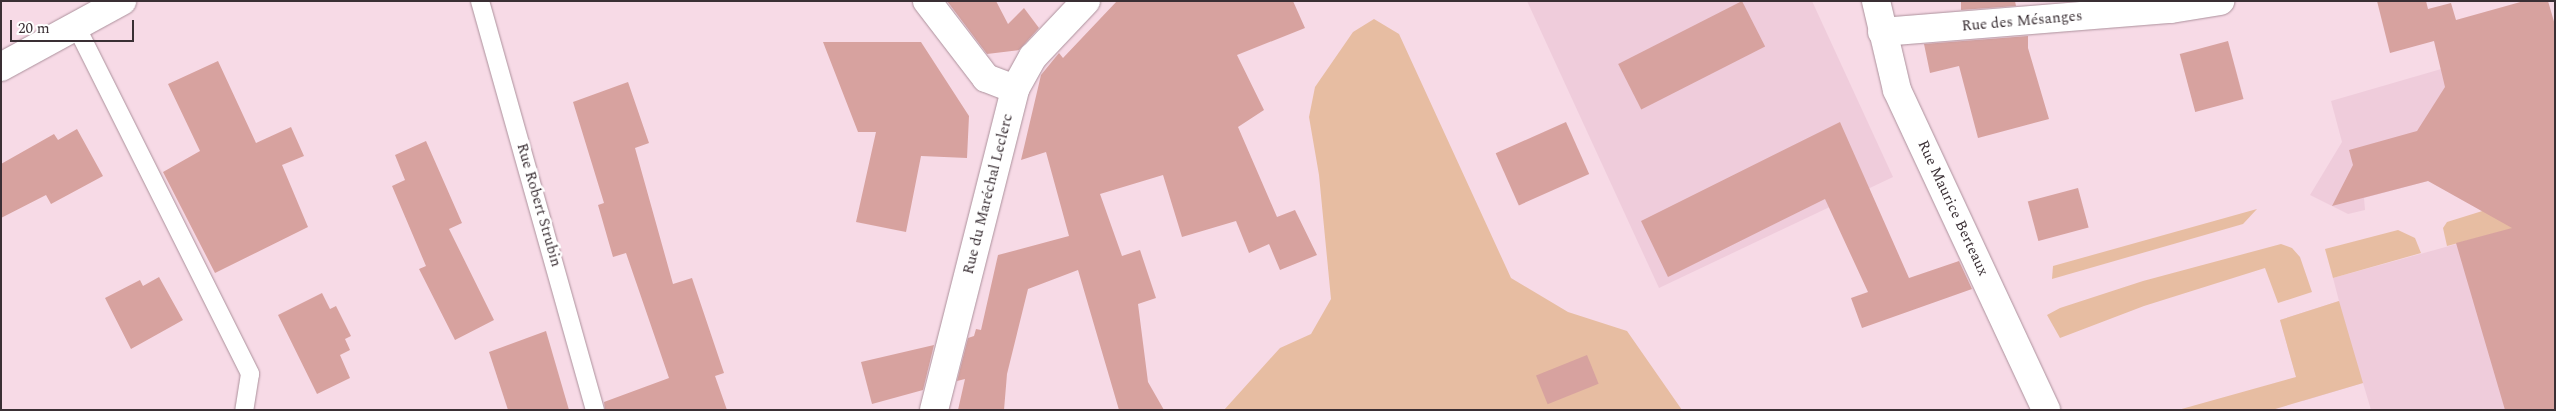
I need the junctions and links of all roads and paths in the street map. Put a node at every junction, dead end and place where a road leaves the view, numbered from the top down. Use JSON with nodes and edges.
{"nodes":[{"id":1,"x":122,"y":1,"type":"edge"},
{"id":2,"x":480,"y":1,"type":"edge"},
{"id":3,"x":927,"y":1,"type":"edge"},
{"id":4,"x":1086,"y":1,"type":"edge"},
{"id":5,"x":1876,"y":1,"type":"edge"},
{"id":6,"x":2220,"y":1,"type":"edge"},
{"id":7,"x":76,"y":26,"type":"junction"},
{"id":8,"x":1882,"y":32,"type":"junction"},
{"id":9,"x":1,"y":67,"type":"edge"},
{"id":10,"x":1015,"y":89,"type":"junction"},
{"id":11,"x":244,"y":410,"type":"edge"},
{"id":12,"x":595,"y":410,"type":"edge"},
{"id":13,"x":934,"y":410,"type":"edge"},
{"id":14,"x":2046,"y":410,"type":"edge"}],
"edges":[{"from":1,"to":7,"type":"street"},
{"from":2,"to":12,"type":"lane","name":"Rue Robert Strubin"},
{"from":3,"to":10,"type":"street"},
{"from":4,"to":10,"type":"street","name":"Rue du Maréchal Leclerc"},
{"from":5,"to":8,"type":"street","name":"Rue Maurice Berteaux"},
{"from":6,"to":8,"type":"street","name":"Rue des Mésanges"},
{"from":7,"to":9,"type":"street"},
{"from":7,"to":11,"type":"lane"},
{"from":8,"to":14,"type":"street","name":"Rue Maurice Berteaux"},
{"from":10,"to":13,"type":"street","name":"Rue du Maréchal Leclerc"}]}
